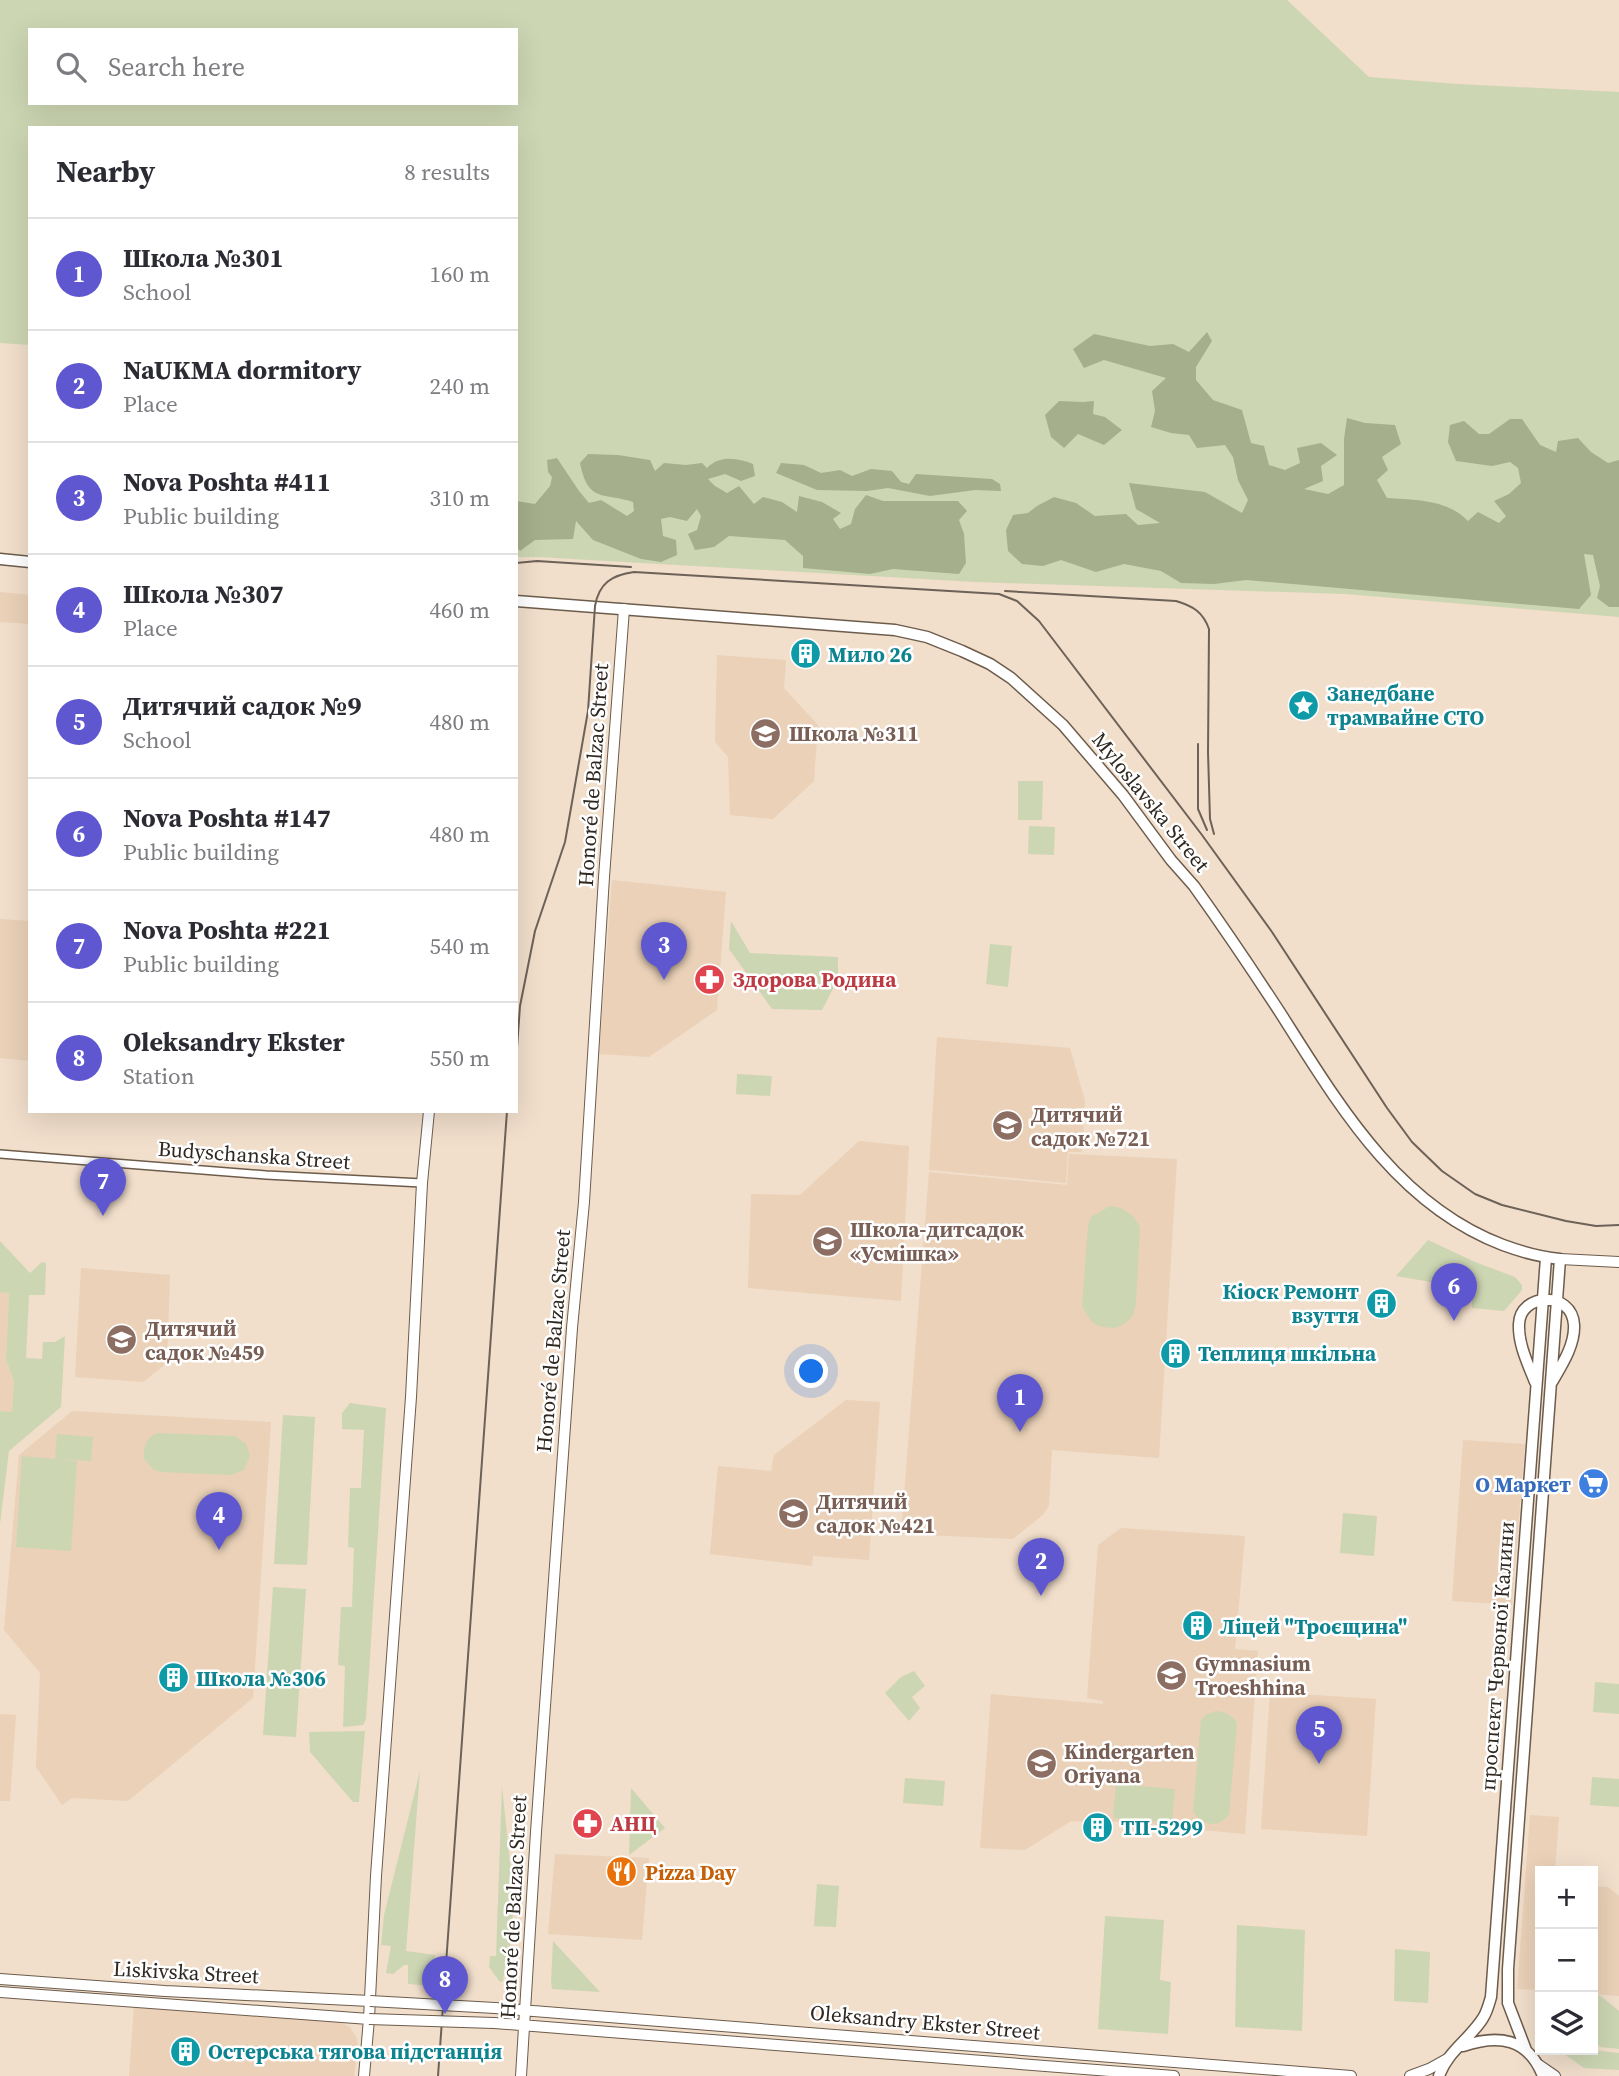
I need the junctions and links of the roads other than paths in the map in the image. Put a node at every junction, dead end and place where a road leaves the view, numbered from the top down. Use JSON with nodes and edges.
{"nodes":[{"id":1,"x":0,"y":559,"type":"edge"},
{"id":2,"x":28,"y":562,"type":"edge"},
{"id":3,"x":518,"y":601,"type":"edge"},
{"id":4,"x":624,"y":609,"type":"junction"},
{"id":5,"x":429,"y":1113,"type":"edge"},
{"id":6,"x":0,"y":1154,"type":"edge"},
{"id":7,"x":422,"y":1184,"type":"junction"},
{"id":8,"x":1546,"y":1258,"type":"junction"},
{"id":9,"x":1560,"y":1259,"type":"junction"},
{"id":10,"x":1619,"y":1262,"type":"edge"},
{"id":11,"x":1542,"y":1299,"type":"junction"},
{"id":12,"x":1556,"y":1300,"type":"junction"},
{"id":13,"x":1536,"y":1385,"type":"junction"},
{"id":14,"x":1550,"y":1385,"type":"junction"},
{"id":15,"x":0,"y":1979,"type":"edge"},
{"id":16,"x":0,"y":1992,"type":"edge"},
{"id":17,"x":370,"y":2001,"type":"junction"},
{"id":18,"x":495,"y":2008,"type":"joint"},
{"id":19,"x":526,"y":2010,"type":"junction"},
{"id":20,"x":369,"y":2019,"type":"junction"},
{"id":21,"x":494,"y":2023,"type":"joint"},
{"id":22,"x":525,"y":2024,"type":"junction"},
{"id":23,"x":1460,"y":2046,"type":"junction"},
{"id":24,"x":1526,"y":2050,"type":"junction"},
{"id":25,"x":1447,"y":2059,"type":"junction"},
{"id":26,"x":1541,"y":2071,"type":"edge"},
{"id":27,"x":364,"y":2076,"type":"edge"},
{"id":28,"x":521,"y":2076,"type":"edge"},
{"id":29,"x":1174,"y":2076,"type":"edge"},
{"id":30,"x":1351,"y":2076,"type":"edge"},
{"id":31,"x":1410,"y":2076,"type":"edge"},
{"id":32,"x":1439,"y":2076,"type":"edge"},
{"id":33,"x":1555,"y":2076,"type":"edge"}],
"edges":[{"from":1,"to":2,"type":"main road"},
{"from":3,"to":4,"type":"main road","name":"Myloslavska Street"},
{"from":4,"to":8,"type":"main road","name":"Myloslavska Street"},
{"from":4,"to":19,"type":"street","name":"Honoré de Balzac Street"},
{"from":5,"to":7,"type":"street"},
{"from":6,"to":7,"type":"street","name":"Budyschanska Street"},
{"from":7,"to":17,"type":"street"},
{"from":8,"to":9,"type":"main road","name":"Myloslavska Street"},
{"from":8,"to":11,"type":"main road","name":"проспект Червоної Калини"},
{"from":9,"to":10,"type":"street","name":"Myloslavska Street"},
{"from":9,"to":12,"type":"main road","name":"проспект Червоної Калини"},
{"from":11,"to":12,"type":"main road"},
{"from":11,"to":13,"type":"main road","name":"проспект Червоної Калини"},
{"from":11,"to":13,"type":"main road"},
{"from":12,"to":14,"type":"main road","name":"проспект Червоної Калини"},
{"from":12,"to":14,"type":"main road"},
{"from":13,"to":23,"type":"main road","name":"проспект Червоної Калини"},
{"from":14,"to":24,"type":"main road","name":"проспект Червоної Калини"},
{"from":15,"to":17,"type":"street","name":"Liskivska Street"},
{"from":16,"to":20,"type":"street","name":"Liskivska Street"},
{"from":17,"to":18,"type":"street","name":"Liskivska Street","bridge":true},
{"from":17,"to":20,"type":"street"},
{"from":18,"to":19,"type":"street","name":"Oleksandry Ekster Street"},
{"from":19,"to":22,"type":"street","name":"Honoré de Balzac Street"},
{"from":19,"to":30,"type":"street","name":"Oleksandry Ekster Street"},
{"from":20,"to":21,"type":"street","name":"Liskivska Street","bridge":true},
{"from":20,"to":27,"type":"street"},
{"from":21,"to":22,"type":"street","name":"Oleksandry Ekster Street"},
{"from":22,"to":28,"type":"street","name":"Honoré de Balzac Street"},
{"from":22,"to":29,"type":"street","name":"Oleksandry Ekster Street"},
{"from":23,"to":24,"type":"main road"},
{"from":23,"to":25,"type":"main road","name":"проспект Червоної Калини"},
{"from":24,"to":26,"type":"main road"},
{"from":25,"to":31,"type":"street"},
{"from":25,"to":32,"type":"main road","name":"проспект Червоної Калини"},
{"from":26,"to":33,"type":"street"}]}
